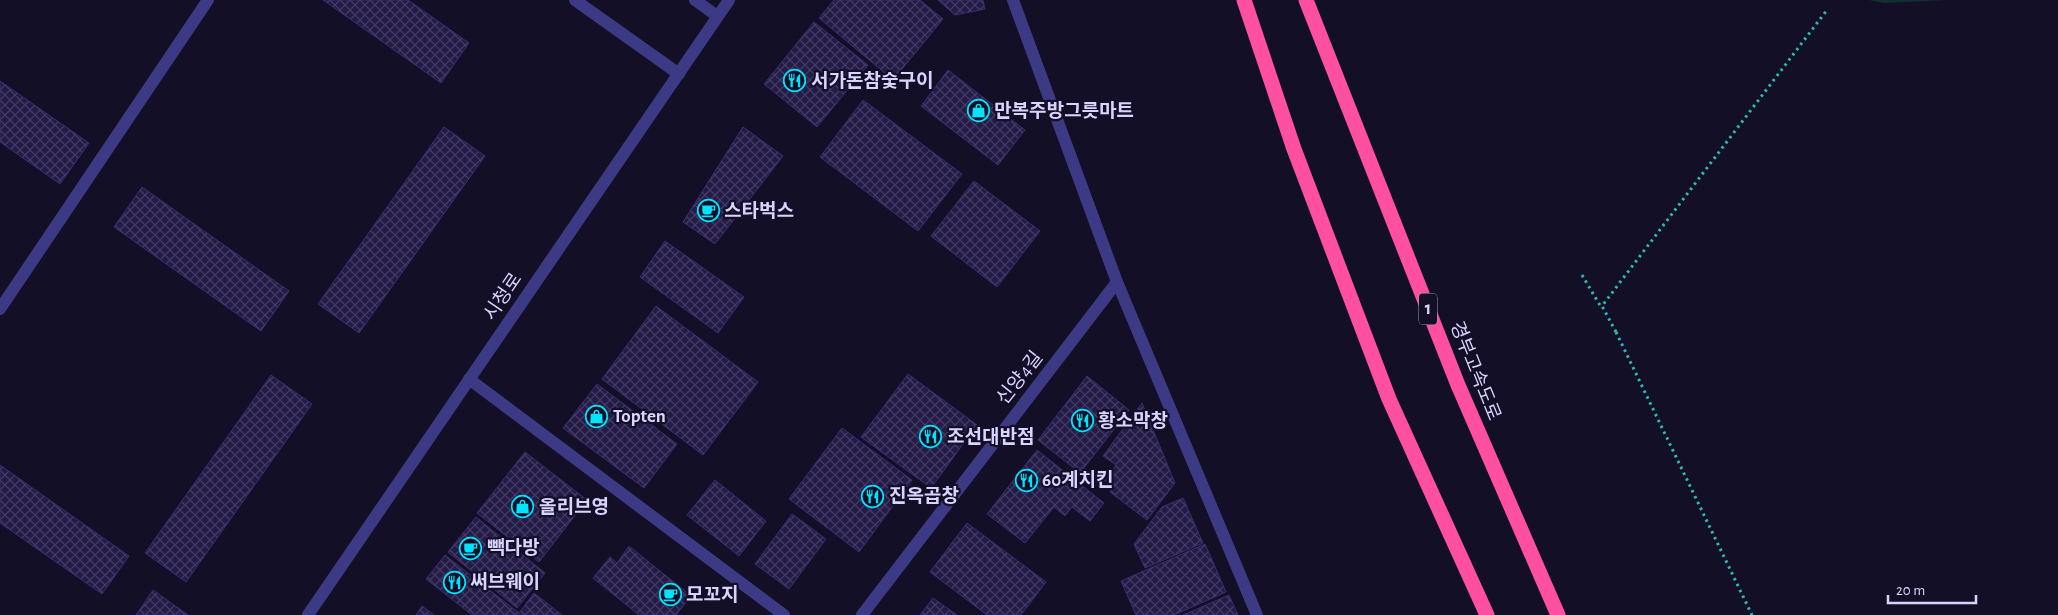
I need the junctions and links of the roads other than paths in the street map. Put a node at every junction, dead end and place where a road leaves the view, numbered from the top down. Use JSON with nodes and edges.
{"nodes":[{"id":1,"x":208,"y":0,"type":"edge"},
{"id":2,"x":575,"y":0,"type":"edge"},
{"id":3,"x":695,"y":0,"type":"edge"},
{"id":4,"x":729,"y":0,"type":"edge"},
{"id":5,"x":1013,"y":0,"type":"edge"},
{"id":6,"x":1244,"y":0,"type":"edge"},
{"id":7,"x":1306,"y":0,"type":"edge"},
{"id":8,"x":717,"y":16,"type":"junction"},
{"id":9,"x":678,"y":74,"type":"junction"},
{"id":10,"x":1117,"y":282,"type":"junction"},
{"id":11,"x":0,"y":309,"type":"edge"},
{"id":12,"x":469,"y":379,"type":"junction"},
{"id":13,"x":308,"y":615,"type":"edge"},
{"id":14,"x":784,"y":615,"type":"edge"},
{"id":15,"x":862,"y":615,"type":"edge"},
{"id":16,"x":1257,"y":615,"type":"edge"},
{"id":17,"x":1487,"y":615,"type":"edge"},
{"id":18,"x":1558,"y":615,"type":"edge"}],
"edges":[{"from":1,"to":11,"type":"street"},
{"from":2,"to":9,"type":"street"},
{"from":3,"to":8,"type":"street"},
{"from":4,"to":8,"type":"street","name":"시청로"},
{"from":5,"to":10,"type":"street"},
{"from":6,"to":17,"type":"highway"},
{"from":7,"to":18,"type":"highway","name":"경부고속도로","number":"1"},
{"from":8,"to":9,"type":"street","name":"시청로"},
{"from":9,"to":12,"type":"street","name":"시청로"},
{"from":10,"to":15,"type":"street","name":"신양4길"},
{"from":10,"to":16,"type":"street"},
{"from":12,"to":13,"type":"street","name":"시청로"},
{"from":12,"to":14,"type":"street"}]}
